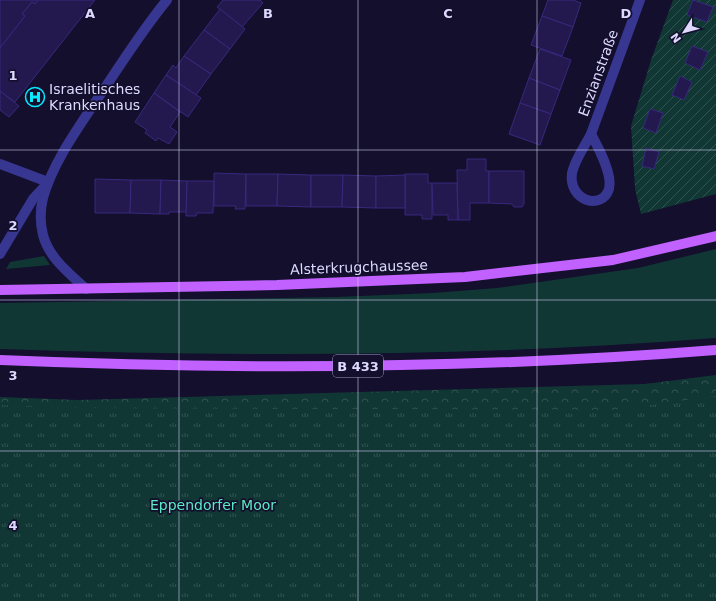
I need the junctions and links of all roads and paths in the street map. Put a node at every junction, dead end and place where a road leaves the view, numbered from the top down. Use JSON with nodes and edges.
{"nodes":[{"id":1,"x":167,"y":0,"type":"edge"},
{"id":2,"x":640,"y":0,"type":"edge"},
{"id":3,"x":591,"y":134,"type":"junction"},
{"id":4,"x":0,"y":164,"type":"edge"},
{"id":5,"x":48,"y":182,"type":"junction"},
{"id":6,"x":716,"y":236,"type":"edge"},
{"id":7,"x":0,"y":254,"type":"edge"},
{"id":8,"x":86,"y":289,"type":"junction"},
{"id":9,"x":0,"y":290,"type":"edge"},
{"id":10,"x":716,"y":350,"type":"edge"},
{"id":11,"x":0,"y":360,"type":"edge"}],
"edges":[{"from":1,"to":5,"type":"street"},
{"from":2,"to":3,"type":"street","name":"Enzianstraße"},
{"from":3,"to":3,"type":"street","name":"Enzianstraße"},
{"from":4,"to":5,"type":"street"},
{"from":5,"to":7,"type":"street"},
{"from":5,"to":8,"type":"street"},
{"from":6,"to":8,"type":"main road","name":"Alsterkrugchaussee"},
{"from":8,"to":9,"type":"main road","name":"Alsterkrugchaussee"},
{"from":10,"to":11,"type":"main road","number":"B 433"}]}
